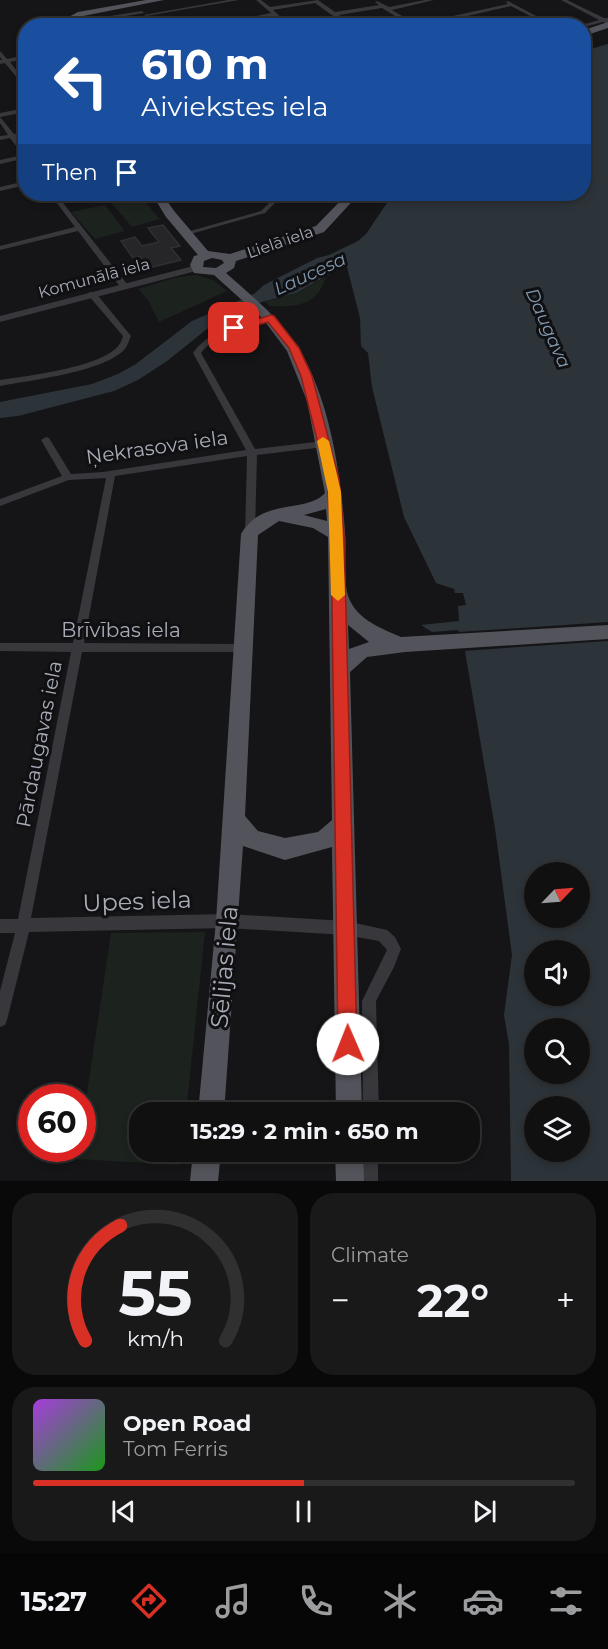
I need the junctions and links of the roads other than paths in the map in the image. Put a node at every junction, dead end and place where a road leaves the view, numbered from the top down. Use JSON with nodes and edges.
{"nodes":[{"id":1,"x":160,"y":0,"type":"edge"},
{"id":2,"x":237,"y":0,"type":"edge"},
{"id":3,"x":258,"y":0,"type":"edge"},
{"id":4,"x":374,"y":0,"type":"edge"},
{"id":5,"x":432,"y":0,"type":"edge"},
{"id":6,"x":505,"y":0,"type":"edge"},
{"id":7,"x":563,"y":0,"type":"edge"},
{"id":8,"x":316,"y":1,"type":"edge"},
{"id":9,"x":134,"y":4,"type":"junction"},
{"id":10,"x":513,"y":4,"type":"junction"},
{"id":11,"x":386,"y":7,"type":"junction"},
{"id":12,"x":269,"y":9,"type":"junction"},
{"id":13,"x":144,"y":14,"type":"junction"},
{"id":14,"x":274,"y":14,"type":"junction"},
{"id":15,"x":334,"y":14,"type":"junction"},
{"id":16,"x":73,"y":18,"type":"edge"},
{"id":17,"x":106,"y":18,"type":"edge"},
{"id":18,"x":149,"y":18,"type":"edge"},
{"id":19,"x":252,"y":18,"type":"edge"},
{"id":20,"x":279,"y":18,"type":"edge"},
{"id":21,"x":340,"y":18,"type":"edge"},
{"id":22,"x":404,"y":18,"type":"edge"},
{"id":23,"x":448,"y":18,"type":"edge"},
{"id":24,"x":539,"y":18,"type":"edge"},
{"id":25,"x":607,"y":21,"type":"edge"},
{"id":26,"x":591,"y":24,"type":"edge"},
{"id":27,"x":591,"y":29,"type":"edge"},
{"id":28,"x":0,"y":53,"type":"edge"},
{"id":29,"x":18,"y":58,"type":"edge"},
{"id":30,"x":3,"y":61,"type":"edge"},
{"id":31,"x":18,"y":78,"type":"edge"},
{"id":32,"x":18,"y":112,"type":"edge"},
{"id":33,"x":0,"y":117,"type":"edge"},
{"id":34,"x":18,"y":134,"type":"edge"},
{"id":35,"x":12,"y":135,"type":"junction"},
{"id":36,"x":0,"y":138,"type":"edge"},
{"id":37,"x":18,"y":144,"type":"edge"},
{"id":38,"x":18,"y":158,"type":"edge"},
{"id":39,"x":0,"y":162,"type":"edge"},
{"id":40,"x":18,"y":185,"type":"edge"},
{"id":41,"x":0,"y":189,"type":"edge"},
{"id":42,"x":59,"y":201,"type":"edge"},
{"id":43,"x":166,"y":201,"type":"edge"},
{"id":44,"x":274,"y":201,"type":"edge"},
{"id":45,"x":347,"y":201,"type":"edge"},
{"id":46,"x":80,"y":228,"type":"junction"},
{"id":47,"x":187,"y":233,"type":"junction"},
{"id":48,"x":0,"y":248,"type":"edge"},
{"id":49,"x":206,"y":255,"type":"junction"},
{"id":50,"x":229,"y":259,"type":"junction"},
{"id":51,"x":197,"y":267,"type":"junction"},
{"id":52,"x":218,"y":272,"type":"junction"},
{"id":53,"x":124,"y":285,"type":"junction"},
{"id":54,"x":92,"y":294,"type":"junction"},
{"id":55,"x":267,"y":314,"type":"junction"},
{"id":56,"x":0,"y":319,"type":"edge"},
{"id":57,"x":0,"y":383,"type":"edge"},
{"id":58,"x":46,"y":440,"type":"dead end"},
{"id":59,"x":324,"y":444,"type":"junction"},
{"id":60,"x":252,"y":452,"type":"junction"},
{"id":61,"x":111,"y":474,"type":"junction"},
{"id":62,"x":69,"y":477,"type":"junction"},
{"id":63,"x":334,"y":492,"type":"junction"},
{"id":64,"x":0,"y":502,"type":"edge"},
{"id":65,"x":276,"y":516,"type":"junction"},
{"id":66,"x":250,"y":534,"type":"junction"},
{"id":67,"x":337,"y":534,"type":"junction"},
{"id":68,"x":338,"y":592,"type":"junction"},
{"id":69,"x":608,"y":632,"type":"edge"},
{"id":70,"x":405,"y":644,"type":"junction"},
{"id":71,"x":0,"y":647,"type":"edge"},
{"id":72,"x":78,"y":648,"type":"junction"},
{"id":73,"x":243,"y":648,"type":"junction"},
{"id":74,"x":339,"y":670,"type":"junction"},
{"id":75,"x":234,"y":820,"type":"junction"},
{"id":76,"x":343,"y":825,"type":"junction"},
{"id":77,"x":228,"y":921,"type":"junction"},
{"id":78,"x":0,"y":927,"type":"edge"},
{"id":79,"x":23,"y":927,"type":"junction"},
{"id":80,"x":346,"y":928,"type":"junction"},
{"id":81,"x":0,"y":1020,"type":"edge"},
{"id":82,"x":212,"y":1102,"type":"edge"},
{"id":83,"x":349,"y":1102,"type":"edge"},
{"id":84,"x":371,"y":1102,"type":"edge"},
{"id":85,"x":206,"y":1162,"type":"edge"},
{"id":86,"x":349,"y":1162,"type":"edge"},
{"id":87,"x":370,"y":1162,"type":"edge"},
{"id":88,"x":204,"y":1181,"type":"edge"},
{"id":89,"x":350,"y":1181,"type":"edge"},
{"id":90,"x":370,"y":1181,"type":"edge"}],
"edges":[{"from":1,"to":9,"type":"main road"},
{"from":2,"to":13,"type":"street"},
{"from":3,"to":12,"type":"street"},
{"from":4,"to":11,"type":"street"},
{"from":5,"to":11,"type":"street"},
{"from":6,"to":10,"type":"street"},
{"from":7,"to":25,"type":"street"},
{"from":8,"to":12,"type":"street"},
{"from":8,"to":15,"type":"street"},
{"from":9,"to":13,"type":"street"},
{"from":9,"to":16,"type":"main road"},
{"from":10,"to":23,"type":"street"},
{"from":10,"to":24,"type":"street"},
{"from":11,"to":15,"type":"street"},
{"from":11,"to":22,"type":"street"},
{"from":12,"to":14,"type":"street"},
{"from":13,"to":17,"type":"street"},
{"from":13,"to":18,"type":"street"},
{"from":14,"to":19,"type":"street"},
{"from":14,"to":20,"type":"street"},
{"from":15,"to":21,"type":"street"},
{"from":25,"to":26,"type":"street"},
{"from":25,"to":27,"type":"main road"},
{"from":28,"to":30,"type":"street"},
{"from":29,"to":30,"type":"street"},
{"from":30,"to":31,"type":"street"},
{"from":32,"to":33,"type":"street"},
{"from":33,"to":35,"type":"street"},
{"from":34,"to":35,"type":"street"},
{"from":35,"to":36,"type":"street"},
{"from":35,"to":37,"type":"street"},
{"from":38,"to":39,"type":"street"},
{"from":40,"to":41,"type":"street"},
{"from":42,"to":46,"type":"street"},
{"from":43,"to":47,"type":"main road"},
{"from":44,"to":47,"type":"street"},
{"from":45,"to":50,"type":"main road","name":"Lielā iela"},
{"from":46,"to":48,"type":"street"},
{"from":46,"to":53,"type":"street"},
{"from":47,"to":49,"type":"main road"},
{"from":49,"to":50,"type":"main road"},
{"from":49,"to":51,"type":"main road"},
{"from":50,"to":52,"type":"main road"},
{"from":51,"to":52,"type":"main road"},
{"from":51,"to":53,"type":"street","name":"Komunālā iela"},
{"from":52,"to":55,"type":"main road"},
{"from":53,"to":54,"type":"street","name":"Komunālā iela"},
{"from":54,"to":56,"type":"street","name":"Komunālā iela"},
{"from":54,"to":57,"type":"street"},
{"from":55,"to":59,"type":"main road"},
{"from":55,"to":60,"type":"street"},
{"from":58,"to":62,"type":"street"},
{"from":59,"to":60,"type":"street","name":"Ņekrasova iela"},
{"from":59,"to":63,"type":"main road"},
{"from":60,"to":61,"type":"street","name":"Ņekrasova iela"},
{"from":60,"to":66,"type":"street","name":"Sēlijas iela"},
{"from":61,"to":62,"type":"street","name":"Ņekrasova iela"},
{"from":61,"to":72,"type":"street","name":"Pārdaugavas iela"},
{"from":62,"to":64,"type":"street","name":"Ņekrasova iela"},
{"from":63,"to":65,"type":"main road"},
{"from":63,"to":67,"type":"main road"},
{"from":65,"to":66,"type":"main road"},
{"from":65,"to":67,"type":"main road"},
{"from":66,"to":73,"type":"main road","name":"Sēlijas iela"},
{"from":67,"to":68,"type":"main road"},
{"from":68,"to":70,"type":"main road"},
{"from":68,"to":74,"type":"main road"},
{"from":69,"to":70,"type":"main road"},
{"from":70,"to":74,"type":"main road"},
{"from":71,"to":72,"type":"street","name":"Brīvības iela"},
{"from":72,"to":73,"type":"street","name":"Brīvības iela"},
{"from":72,"to":79,"type":"street","name":"Pārdaugavas iela"},
{"from":73,"to":75,"type":"main road","name":"Sēlijas iela"},
{"from":74,"to":76,"type":"main road"},
{"from":75,"to":76,"type":"main road"},
{"from":75,"to":77,"type":"main road","name":"Sēlijas iela"},
{"from":76,"to":80,"type":"main road"},
{"from":77,"to":79,"type":"street","name":"Upes iela"},
{"from":77,"to":80,"type":"street","name":"Upes iela"},
{"from":77,"to":82,"type":"main road","name":"Sēlijas iela"},
{"from":78,"to":79,"type":"street","name":"Upes iela"},
{"from":79,"to":81,"type":"street","name":"Pārdaugavas iela"},
{"from":80,"to":83,"type":"main road"},
{"from":80,"to":84,"type":"street","name":"Upes iela"},
{"from":85,"to":88,"type":"main road"},
{"from":86,"to":89,"type":"main road"},
{"from":87,"to":90,"type":"street"}]}
